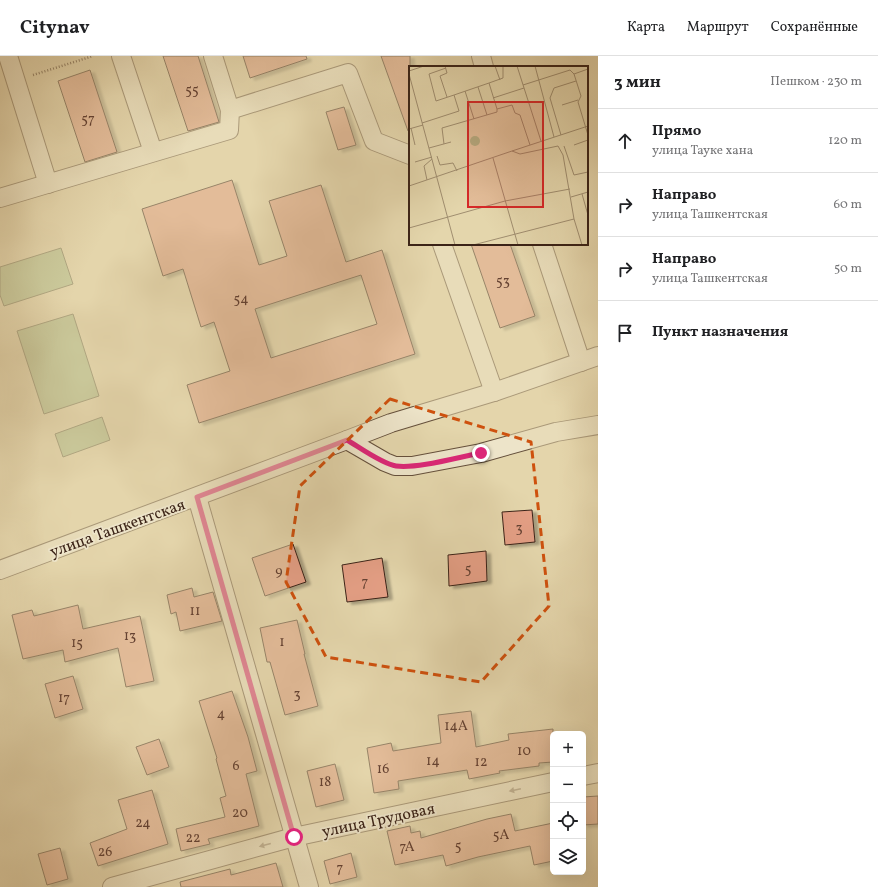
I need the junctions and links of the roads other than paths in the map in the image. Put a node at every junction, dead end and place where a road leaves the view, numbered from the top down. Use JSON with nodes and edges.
{"nodes":[{"id":1,"x":8,"y":56,"type":"edge"},
{"id":2,"x":121,"y":56,"type":"edge"},
{"id":3,"x":213,"y":56,"type":"edge"},
{"id":4,"x":481,"y":56,"type":"edge"},
{"id":5,"x":484,"y":66,"type":"edge"},
{"id":6,"x":230,"y":110,"type":"junction"},
{"id":7,"x":154,"y":152,"type":"junction"},
{"id":8,"x":409,"y":155,"type":"edge"},
{"id":9,"x":48,"y":184,"type":"junction"},
{"id":10,"x":0,"y":198,"type":"edge"},
{"id":11,"x":442,"y":245,"type":"edge"},
{"id":12,"x":542,"y":245,"type":"edge"},
{"id":13,"x":590,"y":359,"type":"edge"},
{"id":14,"x":494,"y":392,"type":"junction"},
{"id":15,"x":598,"y":424,"type":"edge"},
{"id":16,"x":347,"y":440,"type":"junction"},
{"id":17,"x":197,"y":497,"type":"junction"},
{"id":18,"x":0,"y":570,"type":"edge"},
{"id":19,"x":598,"y":772,"type":"edge"},
{"id":20,"x":586,"y":775,"type":"edge"},
{"id":21,"x":550,"y":783,"type":"edge"},
{"id":22,"x":294,"y":837,"type":"junction"},
{"id":23,"x":112,"y":887,"type":"edge"},
{"id":24,"x":309,"y":887,"type":"edge"}],
"edges":[{"from":1,"to":9,"type":"street"},
{"from":2,"to":7,"type":"street"},
{"from":3,"to":6,"type":"street"},
{"from":4,"to":5,"type":"street"},
{"from":6,"to":7,"type":"street"},
{"from":6,"to":8,"type":"street"},
{"from":7,"to":9,"type":"street"},
{"from":9,"to":10,"type":"street"},
{"from":11,"to":14,"type":"street"},
{"from":12,"to":13,"type":"street"},
{"from":13,"to":14,"type":"street","name":"улица Ташкентская"},
{"from":14,"to":16,"type":"street","name":"улица Ташкентская"},
{"from":15,"to":16,"type":"street"},
{"from":16,"to":17,"type":"street","name":"улица Ташкентская"},
{"from":17,"to":18,"type":"street","name":"улица Ташкентская"},
{"from":17,"to":22,"type":"street"},
{"from":19,"to":20,"type":"street"},
{"from":21,"to":22,"type":"street","name":"улица Трудовая","one_way":true},
{"from":22,"to":23,"type":"street","name":"улица Трудовая","one_way":true},
{"from":22,"to":24,"type":"street"}]}
